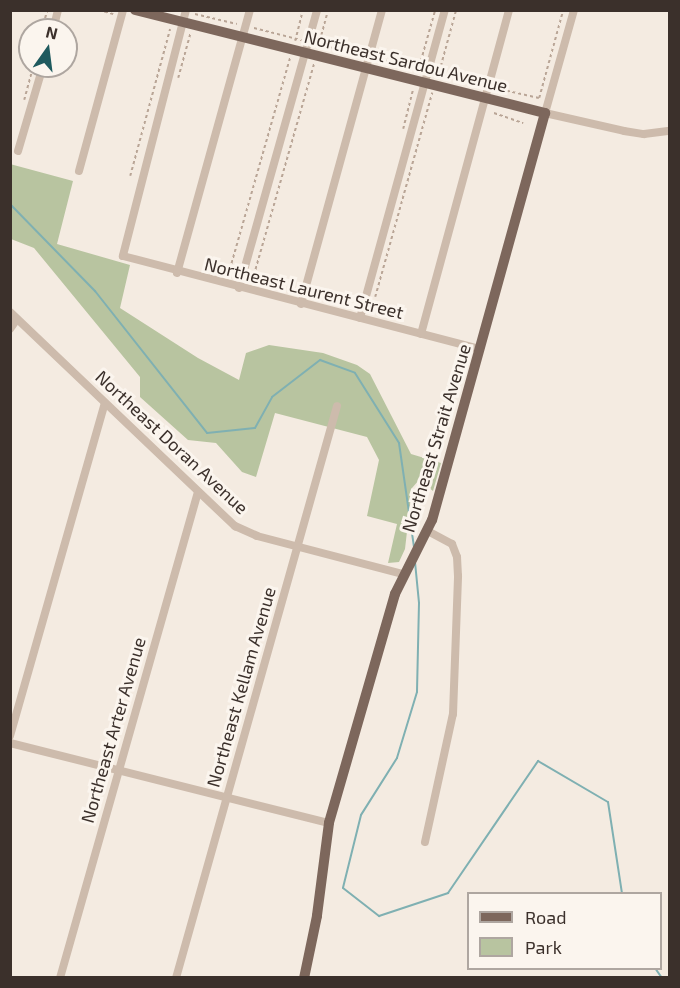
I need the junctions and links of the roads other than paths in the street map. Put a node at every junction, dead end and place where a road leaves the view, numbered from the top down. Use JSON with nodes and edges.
{"nodes":[{"id":1,"x":135,"y":10,"type":"edge"},
{"id":2,"x":186,"y":10,"type":"edge"},
{"id":3,"x":250,"y":10,"type":"edge"},
{"id":4,"x":317,"y":10,"type":"edge"},
{"id":5,"x":382,"y":10,"type":"edge"},
{"id":6,"x":445,"y":10,"type":"edge"},
{"id":7,"x":509,"y":10,"type":"edge"},
{"id":8,"x":574,"y":10,"type":"edge"},
{"id":9,"x":122,"y":13,"type":"edge"},
{"id":10,"x":182,"y":27,"type":"junction"},
{"id":11,"x":243,"y":37,"type":"junction"},
{"id":12,"x":310,"y":58,"type":"junction"},
{"id":13,"x":365,"y":68,"type":"junction"},
{"id":14,"x":39,"y":78,"type":"edge"},
{"id":15,"x":424,"y":87,"type":"junction"},
{"id":16,"x":484,"y":97,"type":"junction"},
{"id":17,"x":545,"y":113,"type":"junction"},
{"id":18,"x":669,"y":131,"type":"edge"},
{"id":19,"x":18,"y":151,"type":"dead end"},
{"id":20,"x":79,"y":171,"type":"dead end"},
{"id":21,"x":177,"y":273,"type":"junction"},
{"id":22,"x":239,"y":288,"type":"junction"},
{"id":23,"x":301,"y":304,"type":"junction"},
{"id":24,"x":14,"y":315,"type":"edge"},
{"id":25,"x":360,"y":318,"type":"junction"},
{"id":26,"x":10,"y":329,"type":"edge"},
{"id":27,"x":421,"y":334,"type":"junction"},
{"id":28,"x":480,"y":349,"type":"junction"},
{"id":29,"x":105,"y":403,"type":"junction"},
{"id":30,"x":337,"y":406,"type":"dead end"},
{"id":31,"x":198,"y":492,"type":"junction"},
{"id":32,"x":428,"y":531,"type":"junction"},
{"id":33,"x":298,"y":547,"type":"junction"},
{"id":34,"x":403,"y":574,"type":"junction"},
{"id":35,"x":10,"y":736,"type":"edge"},
{"id":36,"x":10,"y":743,"type":"edge"},
{"id":37,"x":119,"y":770,"type":"junction"},
{"id":38,"x":227,"y":797,"type":"junction"},
{"id":39,"x":328,"y":822,"type":"junction"},
{"id":40,"x":425,"y":842,"type":"dead end"},
{"id":41,"x":60,"y":978,"type":"edge"},
{"id":42,"x":176,"y":978,"type":"edge"},
{"id":43,"x":304,"y":978,"type":"edge"}],
"edges":[{"from":1,"to":10,"type":"main road","name":"Northeast Sardou Avenue"},
{"from":2,"to":10,"type":"street"},
{"from":3,"to":11,"type":"street"},
{"from":4,"to":12,"type":"street"},
{"from":5,"to":13,"type":"street"},
{"from":6,"to":15,"type":"street"},
{"from":7,"to":16,"type":"street"},
{"from":8,"to":17,"type":"street","name":"Northeast Strait Avenue"},
{"from":9,"to":20,"type":"street"},
{"from":10,"to":11,"type":"main road","name":"Northeast Sardou Avenue"},
{"from":10,"to":21,"type":"street","name":"Northeast Laurent Street"},
{"from":11,"to":12,"type":"main road","name":"Northeast Sardou Avenue"},
{"from":11,"to":21,"type":"street"},
{"from":12,"to":13,"type":"main road","name":"Northeast Sardou Avenue"},
{"from":12,"to":22,"type":"street"},
{"from":13,"to":15,"type":"main road","name":"Northeast Sardou Avenue"},
{"from":13,"to":23,"type":"street"},
{"from":14,"to":19,"type":"street"},
{"from":15,"to":16,"type":"main road","name":"Northeast Sardou Avenue"},
{"from":15,"to":25,"type":"street"},
{"from":16,"to":17,"type":"main road","name":"Northeast Sardou Avenue"},
{"from":16,"to":27,"type":"street"},
{"from":17,"to":18,"type":"street","name":"Northeast Sardou Avenue"},
{"from":17,"to":28,"type":"main road","name":"Northeast Strait Avenue"},
{"from":21,"to":22,"type":"street","name":"Northeast Laurent Street"},
{"from":22,"to":23,"type":"street","name":"Northeast Laurent Street"},
{"from":23,"to":25,"type":"street","name":"Northeast Laurent Street"},
{"from":24,"to":26,"type":"street"},
{"from":24,"to":29,"type":"street","name":"Northeast Doran Avenue"},
{"from":25,"to":27,"type":"street","name":"Northeast Laurent Street"},
{"from":27,"to":28,"type":"street","name":"Northeast Laurent Street"},
{"from":28,"to":32,"type":"main road","name":"Northeast Strait Avenue"},
{"from":29,"to":31,"type":"street","name":"Northeast Doran Avenue"},
{"from":29,"to":35,"type":"street"},
{"from":30,"to":33,"type":"street","name":"Northeast Kellam Avenue"},
{"from":31,"to":33,"type":"street","name":"Northeast Doran Avenue"},
{"from":31,"to":37,"type":"street","name":"Northeast Arter Avenue"},
{"from":32,"to":34,"type":"main road","name":"Northeast Strait Avenue"},
{"from":32,"to":40,"type":"street"},
{"from":33,"to":34,"type":"street","name":"Northeast Doran Avenue"},
{"from":33,"to":38,"type":"street","name":"Northeast Kellam Avenue"},
{"from":34,"to":39,"type":"main road","name":"Northeast Strait Avenue"},
{"from":36,"to":37,"type":"street"},
{"from":37,"to":38,"type":"street"},
{"from":37,"to":41,"type":"street","name":"Northeast Arter Avenue"},
{"from":38,"to":39,"type":"street"},
{"from":38,"to":42,"type":"street","name":"Northeast Kellam Avenue"},
{"from":39,"to":43,"type":"main road","name":"Northeast Strait Avenue"}]}
